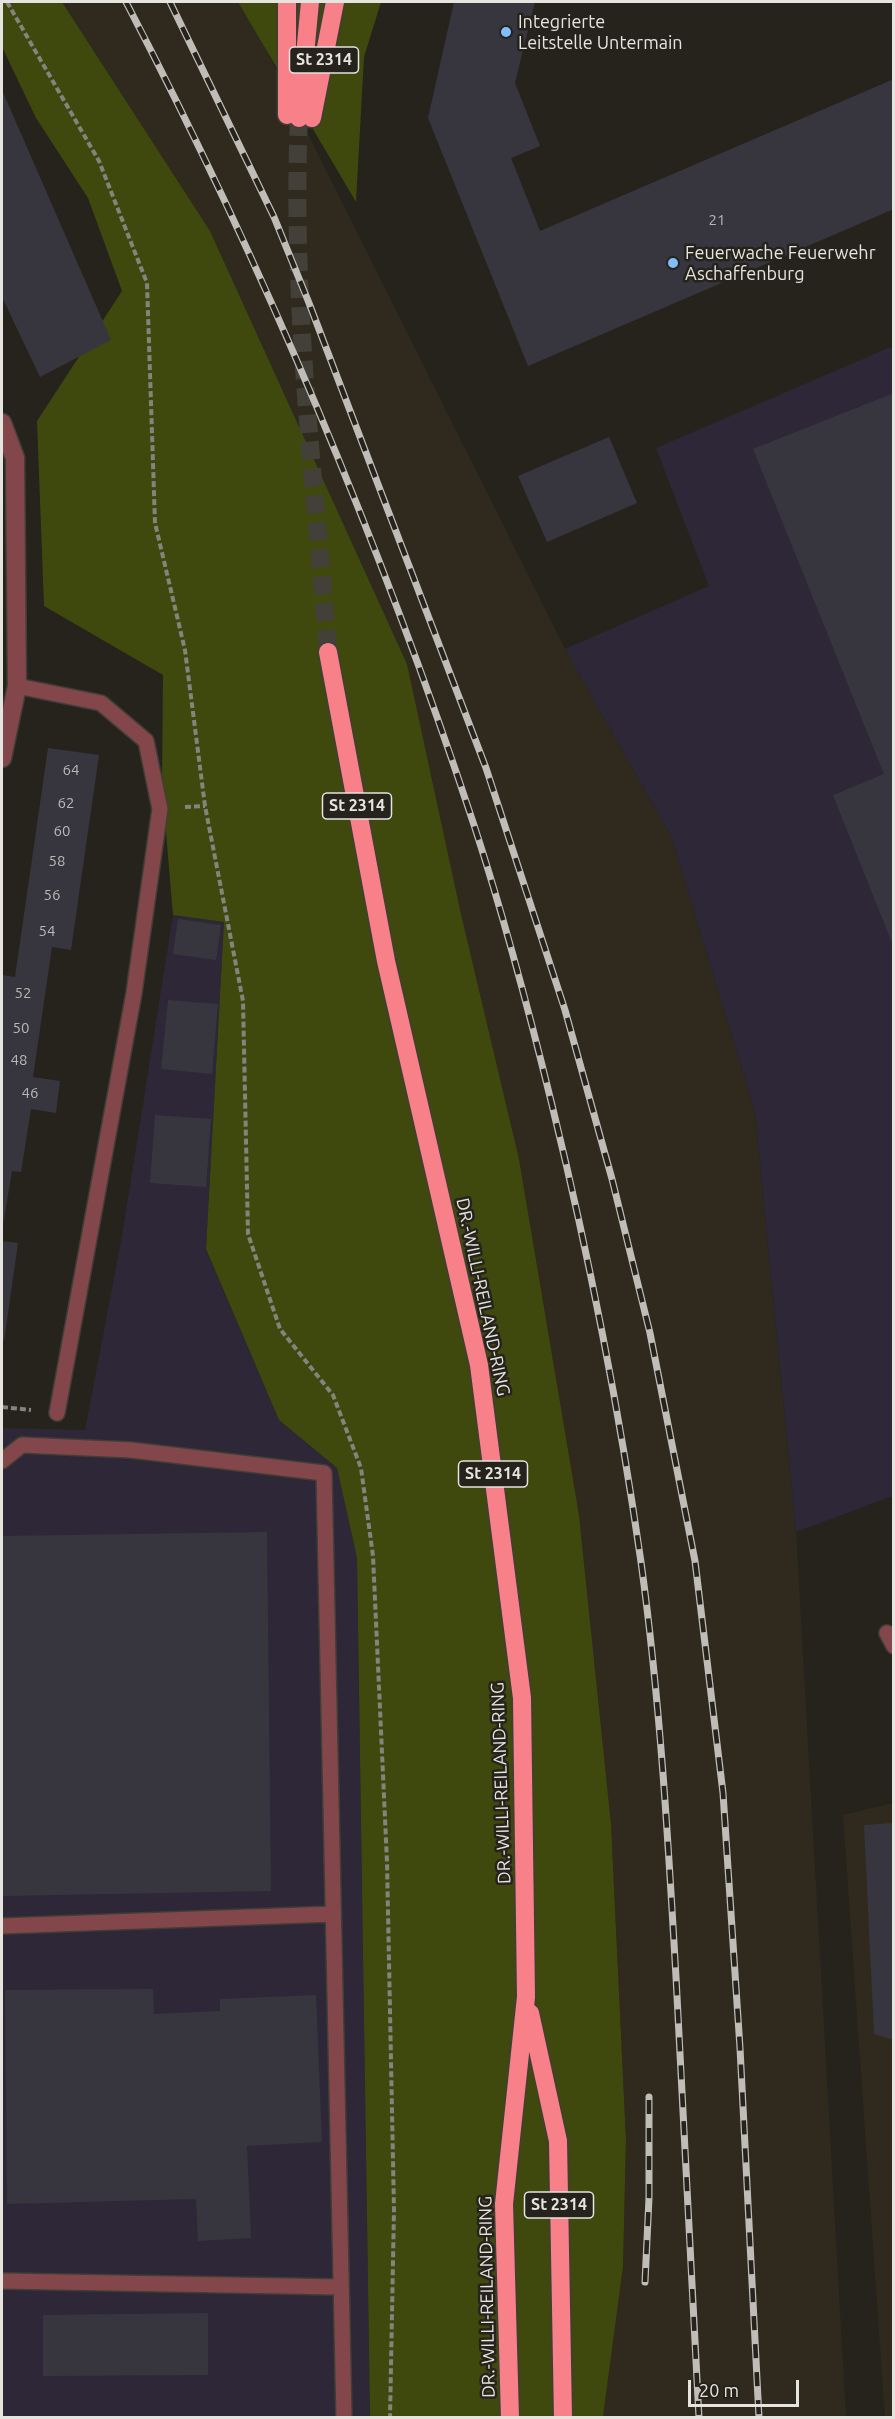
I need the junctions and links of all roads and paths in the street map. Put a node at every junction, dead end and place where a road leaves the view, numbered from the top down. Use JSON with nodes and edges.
{"nodes":[{"id":1,"x":6,"y":2,"type":"edge"},
{"id":2,"x":287,"y":2,"type":"edge"},
{"id":3,"x":310,"y":2,"type":"edge"},
{"id":4,"x":334,"y":2,"type":"edge"},
{"id":5,"x":300,"y":117,"type":"junction"},
{"id":6,"x":2,"y":423,"type":"edge"},
{"id":7,"x":328,"y":652,"type":"tunnel mouth"},
{"id":8,"x":9,"y":688,"type":"edge"},
{"id":9,"x":2,"y":758,"type":"edge"},
{"id":10,"x":57,"y":1413,"type":"dead end"},
{"id":11,"x":2,"y":1461,"type":"edge"},
{"id":12,"x":333,"y":1914,"type":"junction"},
{"id":13,"x":2,"y":1926,"type":"edge"},
{"id":14,"x":526,"y":1997,"type":"junction"},
{"id":15,"x":2,"y":2282,"type":"edge"},
{"id":16,"x":341,"y":2287,"type":"junction"},
{"id":17,"x":344,"y":2418,"type":"edge"},
{"id":18,"x":390,"y":2418,"type":"edge"},
{"id":19,"x":510,"y":2418,"type":"edge"},
{"id":20,"x":563,"y":2418,"type":"edge"}],
"edges":[{"from":1,"to":18,"type":"path"},
{"from":2,"to":5,"type":"highway"},
{"from":3,"to":5,"type":"highway","number":"St 2314"},
{"from":4,"to":5,"type":"highway","number":"St 2314"},
{"from":6,"to":8,"type":"street"},
{"from":7,"to":14,"type":"highway","name":"DR.-WILLI-REILAND-RING","number":"St 2314"},
{"from":8,"to":9,"type":"street"},
{"from":8,"to":10,"type":"lane"},
{"from":11,"to":12,"type":"lane"},
{"from":12,"to":13,"type":"lane"},
{"from":12,"to":16,"type":"lane"},
{"from":14,"to":19,"type":"highway","name":"DR.-WILLI-REILAND-RING","number":"St 2314"},
{"from":14,"to":20,"type":"highway","name":"DR.-WILLI-REILAND-RING","number":"St 2314"},
{"from":15,"to":16,"type":"lane"},
{"from":16,"to":17,"type":"lane"}]}
